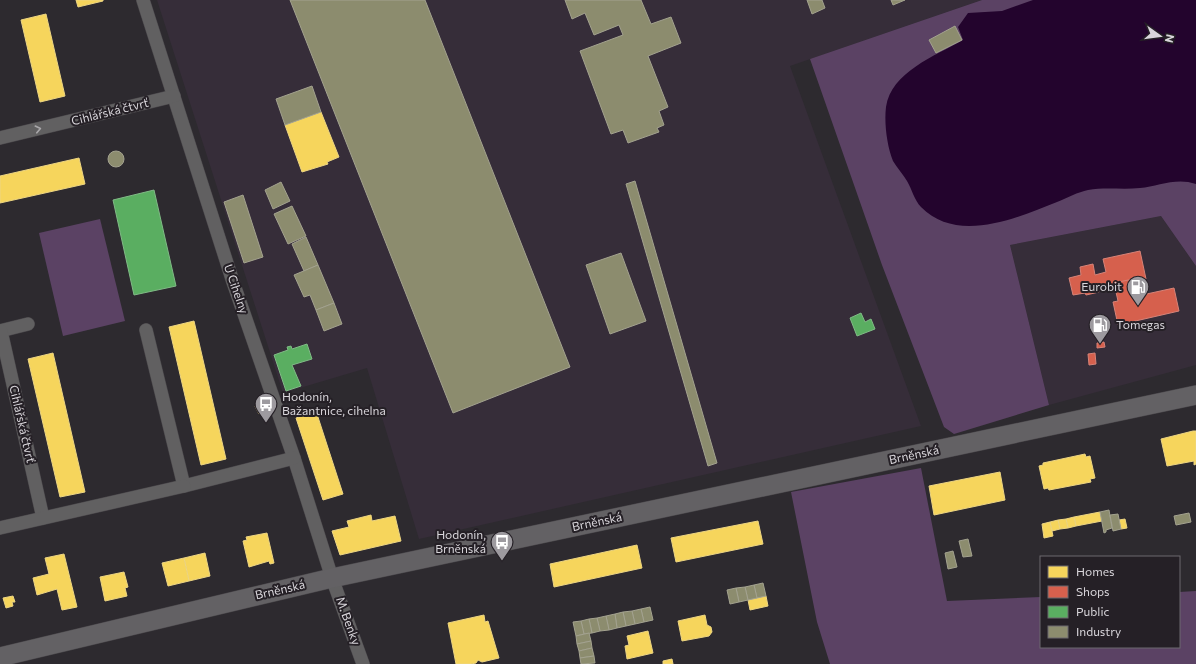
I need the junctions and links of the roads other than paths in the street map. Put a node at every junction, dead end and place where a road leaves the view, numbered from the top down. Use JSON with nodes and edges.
{"nodes":[{"id":1,"x":143,"y":0,"type":"edge"},
{"id":2,"x":174,"y":96,"type":"junction"},
{"id":3,"x":0,"y":138,"type":"edge"},
{"id":4,"x":28,"y":324,"type":"dead end"},
{"id":5,"x":146,"y":330,"type":"dead end"},
{"id":6,"x":0,"y":331,"type":"edge"},
{"id":7,"x":1196,"y":395,"type":"edge"},
{"id":8,"x":294,"y":458,"type":"junction"},
{"id":9,"x":184,"y":486,"type":"junction"},
{"id":10,"x":43,"y":518,"type":"junction"},
{"id":11,"x":0,"y":528,"type":"edge"},
{"id":12,"x":332,"y":578,"type":"junction"},
{"id":13,"x":0,"y":657,"type":"edge"},
{"id":14,"x":363,"y":664,"type":"edge"}],
"edges":[{"from":1,"to":2,"type":"street","name":"U Cihelny"},
{"from":3,"to":2,"type":"street","name":"Cihlářská čtvrť","one_way":true},
{"from":2,"to":8,"type":"street","name":"U Cihelny"},
{"from":4,"to":6,"type":"street","name":"Cihlářská čtvrť"},
{"from":5,"to":9,"type":"street"},
{"from":6,"to":10,"type":"street","name":"Cihlářská čtvrť"},
{"from":7,"to":12,"type":"main road","name":"Brněnská"},
{"from":8,"to":9,"type":"street"},
{"from":8,"to":12,"type":"street","name":"U Cihelny"},
{"from":9,"to":10,"type":"street"},
{"from":10,"to":11,"type":"street"},
{"from":12,"to":13,"type":"main road","name":"Brněnská"},
{"from":12,"to":14,"type":"street","name":"M. Benky"}]}
